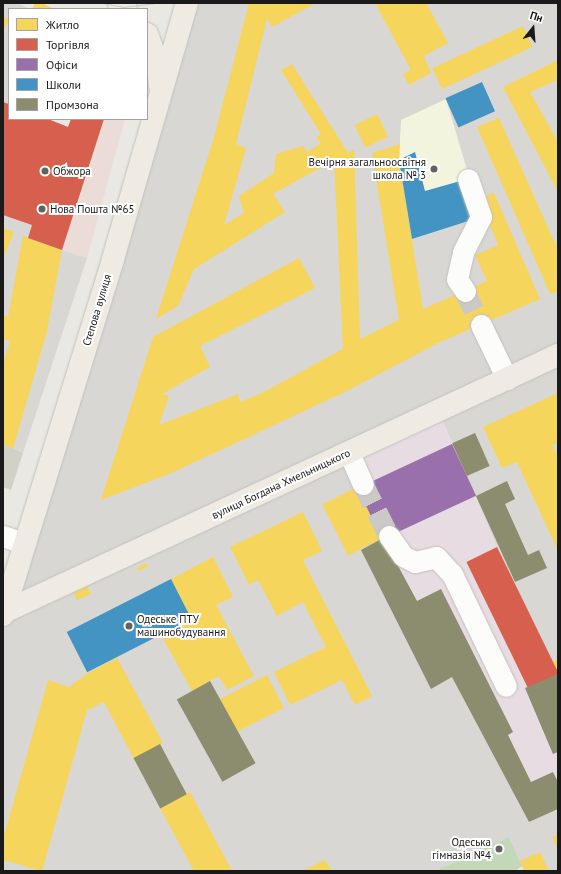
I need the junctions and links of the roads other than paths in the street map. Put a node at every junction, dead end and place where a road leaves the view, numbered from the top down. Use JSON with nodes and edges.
{"nodes":[{"id":1,"x":187,"y":3,"type":"edge"},
{"id":2,"x":148,"y":37,"type":"edge"},
{"id":3,"x":161,"y":90,"type":"junction"},
{"id":4,"x":468,"y":179,"type":"dead end"},
{"id":5,"x":465,"y":291,"type":"tunnel mouth"},
{"id":6,"x":481,"y":325,"type":"tunnel mouth"},
{"id":7,"x":558,"y":355,"type":"edge"},
{"id":8,"x":507,"y":379,"type":"junction"},
{"id":9,"x":348,"y":453,"type":"junction"},
{"id":10,"x":363,"y":484,"type":"tunnel mouth"},
{"id":11,"x":3,"y":536,"type":"edge"},
{"id":12,"x":389,"y":536,"type":"tunnel mouth"},
{"id":13,"x":25,"y":544,"type":"junction"},
{"id":14,"x":4,"y":613,"type":"edge"},
{"id":15,"x":506,"y":686,"type":"dead end"}],
"edges":[{"from":1,"to":3,"type":"main road","name":"Степова вулиця"},
{"from":2,"to":3,"type":"main road"},
{"from":3,"to":13,"type":"main road","name":"Степова вулиця"},
{"from":4,"to":5,"type":"lane"},
{"from":6,"to":8,"type":"lane"},
{"from":7,"to":8,"type":"main road","name":"вулиця Богдана Хмельницького"},
{"from":8,"to":9,"type":"main road","name":"вулиця Богдана Хмельницького"},
{"from":9,"to":10,"type":"lane"},
{"from":9,"to":14,"type":"main road","name":"вулиця Богдана Хмельницького"},
{"from":11,"to":13,"type":"lane"},
{"from":12,"to":15,"type":"lane"},
{"from":13,"to":14,"type":"main road","name":"Степова вулиця"}]}
